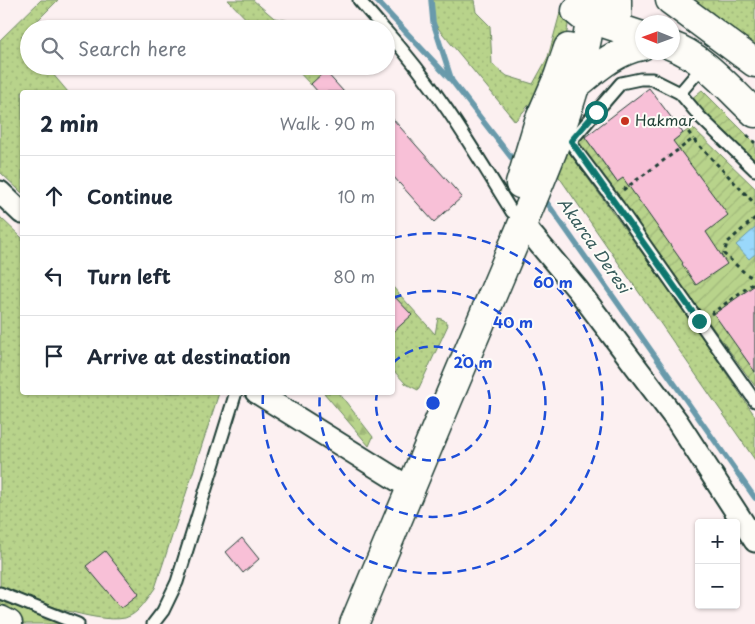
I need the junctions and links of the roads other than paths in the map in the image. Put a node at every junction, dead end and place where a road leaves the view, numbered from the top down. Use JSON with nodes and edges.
{"nodes":[{"id":1,"x":359,"y":0,"type":"edge"},
{"id":2,"x":617,"y":0,"type":"edge"},
{"id":3,"x":670,"y":0,"type":"edge"},
{"id":4,"x":583,"y":7,"type":"edge"},
{"id":5,"x":376,"y":20,"type":"edge"},
{"id":6,"x":631,"y":32,"type":"edge"},
{"id":7,"x":395,"y":41,"type":"edge"},
{"id":8,"x":635,"y":47,"type":"edge"},
{"id":9,"x":680,"y":49,"type":"edge"},
{"id":10,"x":755,"y":63,"type":"edge"},
{"id":11,"x":703,"y":66,"type":"junction"},
{"id":12,"x":575,"y":86,"type":"junction"},
{"id":13,"x":680,"y":93,"type":"junction"},
{"id":14,"x":748,"y":121,"type":"edge"},
{"id":15,"x":556,"y":130,"type":"junction"},
{"id":16,"x":755,"y":170,"type":"edge"},
{"id":17,"x":0,"y":192,"type":"edge"},
{"id":18,"x":20,"y":212,"type":"edge"},
{"id":19,"x":517,"y":217,"type":"junction"},
{"id":20,"x":235,"y":395,"type":"edge"},
{"id":21,"x":261,"y":395,"type":"edge"},
{"id":22,"x":755,"y":401,"type":"edge"},
{"id":23,"x":402,"y":483,"type":"junction"},
{"id":24,"x":755,"y":541,"type":"edge"},
{"id":25,"x":0,"y":593,"type":"edge"},
{"id":26,"x":0,"y":620,"type":"edge"},
{"id":27,"x":8,"y":624,"type":"edge"},
{"id":28,"x":78,"y":624,"type":"edge"},
{"id":29,"x":153,"y":624,"type":"edge"},
{"id":30,"x":344,"y":624,"type":"edge"},
{"id":31,"x":354,"y":624,"type":"edge"}],
"edges":[{"from":1,"to":5,"type":"lane"},
{"from":2,"to":6,"type":"main road"},
{"from":3,"to":10,"type":"main road"},
{"from":4,"to":6,"type":"main road"},
{"from":4,"to":12,"type":"main road"},
{"from":4,"to":15,"type":"main road"},
{"from":7,"to":19,"type":"lane"},
{"from":8,"to":12,"type":"main road"},
{"from":9,"to":11,"type":"main road"},
{"from":11,"to":13,"type":"lane"},
{"from":11,"to":14,"type":"main road"},
{"from":12,"to":15,"type":"main road"},
{"from":13,"to":15,"type":"lane"},
{"from":13,"to":16,"type":"lane"},
{"from":15,"to":19,"type":"main road"},
{"from":15,"to":22,"type":"lane"},
{"from":17,"to":18,"type":"street"},
{"from":19,"to":23,"type":"main road"},
{"from":19,"to":24,"type":"street"},
{"from":19,"to":31,"type":"main road"},
{"from":20,"to":29,"type":"lane"},
{"from":21,"to":23,"type":"street"},
{"from":23,"to":30,"type":"main road"},
{"from":25,"to":28,"type":"lane"},
{"from":26,"to":27,"type":"main road"}]}
